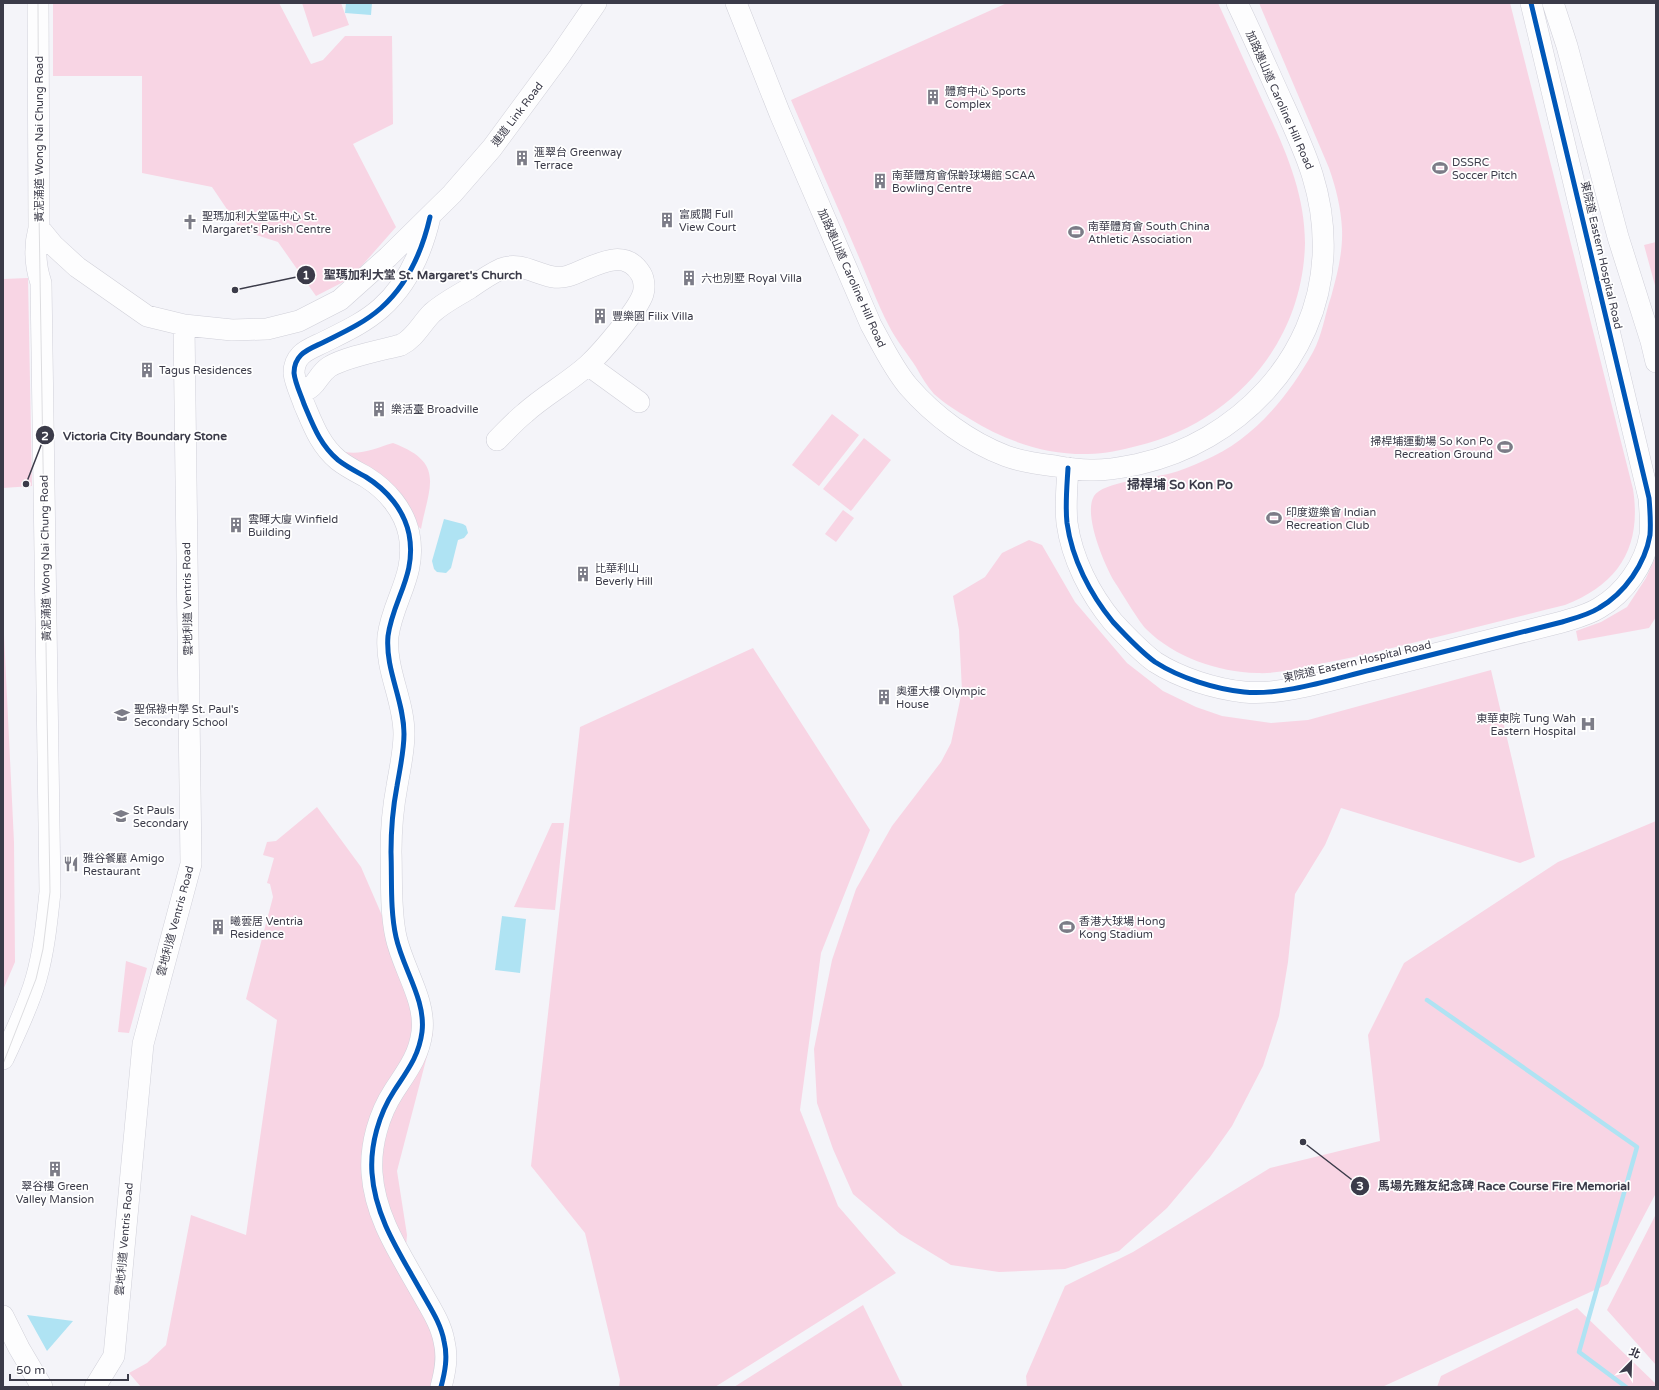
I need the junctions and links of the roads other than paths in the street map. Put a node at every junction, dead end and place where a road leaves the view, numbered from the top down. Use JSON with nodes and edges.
{"nodes":[{"id":1,"x":38,"y":3,"type":"edge"},
{"id":2,"x":596,"y":3,"type":"edge"},
{"id":3,"x":736,"y":3,"type":"edge"},
{"id":4,"x":1237,"y":3,"type":"edge"},
{"id":5,"x":1531,"y":3,"type":"edge"},
{"id":6,"x":1553,"y":3,"type":"edge"},
{"id":7,"x":430,"y":217,"type":"junction"},
{"id":8,"x":39,"y":228,"type":"junction"},
{"id":9,"x":68,"y":258,"type":"junction"},
{"id":10,"x":41,"y":283,"type":"junction"},
{"id":11,"x":184,"y":325,"type":"junction"},
{"id":12,"x":1656,"y":362,"type":"edge"},
{"id":13,"x":588,"y":365,"type":"junction"},
{"id":14,"x":300,"y":393,"type":"junction"},
{"id":15,"x":639,"y":402,"type":"dead end"},
{"id":16,"x":497,"y":440,"type":"dead end"},
{"id":17,"x":1068,"y":468,"type":"junction"},
{"id":18,"x":1653,"y":509,"type":"edge"},
{"id":19,"x":3,"y":1058,"type":"edge"},
{"id":20,"x":3,"y":1316,"type":"edge"},
{"id":21,"x":3,"y":1327,"type":"edge"},
{"id":22,"x":19,"y":1348,"type":"junction"},
{"id":23,"x":42,"y":1387,"type":"edge"},
{"id":24,"x":95,"y":1387,"type":"edge"},
{"id":25,"x":441,"y":1387,"type":"edge"}],
"edges":[{"from":1,"to":8,"type":"street","name":"黃泥涌道 Wong Nai Chung Road"},
{"from":2,"to":7,"type":"street","name":"連道 Link Road"},
{"from":3,"to":17,"type":"street","name":"加路連山道 Caroline Hill Road"},
{"from":4,"to":17,"type":"street","name":"加路連山道 Caroline Hill Road"},
{"from":5,"to":18,"type":"street","name":"東院道 Eastern Hospital Road"},
{"from":6,"to":12,"type":"street","name":"東院道 Eastern Hospital Road"},
{"from":7,"to":11,"type":"street","name":"連道 Link Road"},
{"from":7,"to":14,"type":"street"},
{"from":8,"to":9,"type":"street","name":"連道 Link Road"},
{"from":8,"to":10,"type":"street","name":"黃泥涌道 Wong Nai Chung Road"},
{"from":9,"to":10,"type":"street"},
{"from":9,"to":11,"type":"street","name":"連道 Link Road"},
{"from":10,"to":19,"type":"street","name":"黃泥涌道 Wong Nai Chung Road"},
{"from":11,"to":24,"type":"street","name":"雲地利道 Ventris Road"},
{"from":13,"to":14,"type":"street"},
{"from":13,"to":15,"type":"street"},
{"from":13,"to":16,"type":"street"},
{"from":14,"to":25,"type":"street"},
{"from":17,"to":18,"type":"street","name":"東院道 Eastern Hospital Road"},
{"from":20,"to":22,"type":"street"},
{"from":21,"to":22,"type":"street"},
{"from":22,"to":23,"type":"street"}]}
